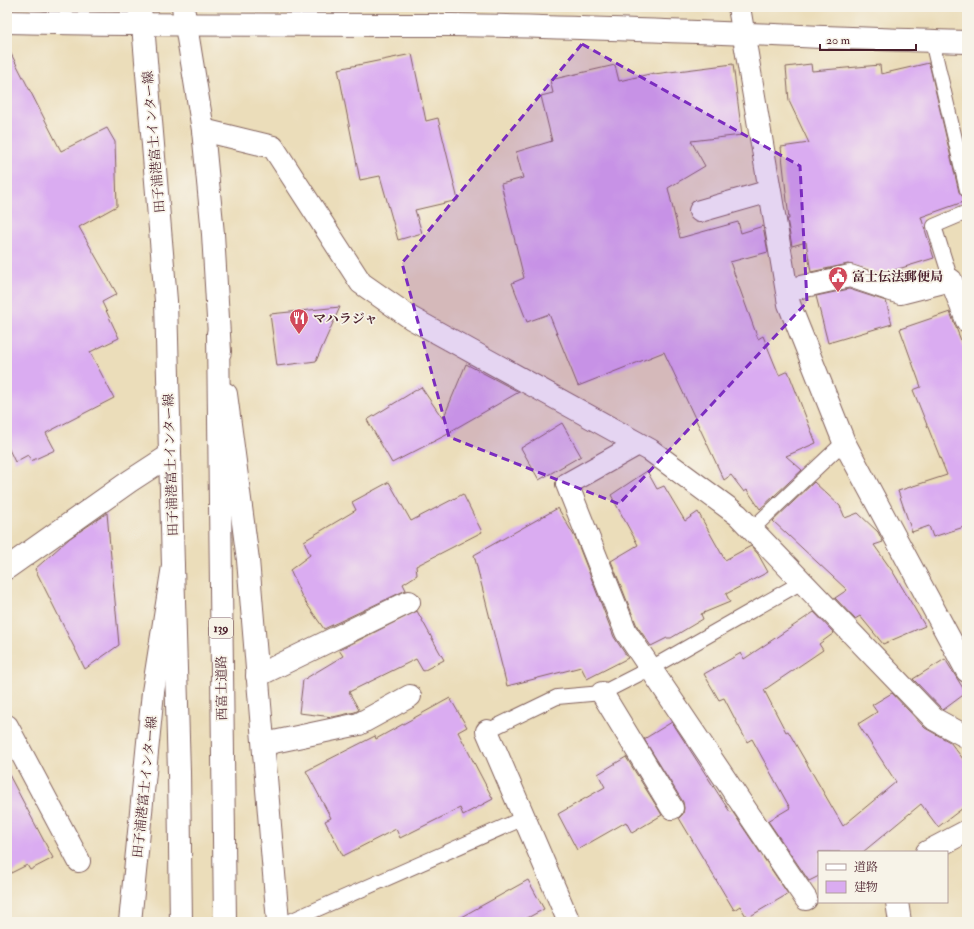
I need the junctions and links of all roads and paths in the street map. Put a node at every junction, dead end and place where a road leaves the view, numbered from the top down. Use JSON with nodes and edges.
{"nodes":[{"id":1,"x":739,"y":7,"type":"edge"},
{"id":2,"x":141,"y":16,"type":"edge"},
{"id":3,"x":185,"y":16,"type":"edge"},
{"id":4,"x":7,"y":22,"type":"edge"},
{"id":5,"x":744,"y":33,"type":"junction"},
{"id":6,"x":932,"y":41,"type":"junction"},
{"id":7,"x":967,"y":42,"type":"edge"},
{"id":8,"x":203,"y":130,"type":"junction"},
{"id":9,"x":967,"y":190,"type":"edge"},
{"id":10,"x":770,"y":191,"type":"junction"},
{"id":11,"x":700,"y":211,"type":"dead end"},
{"id":12,"x":967,"y":212,"type":"edge"},
{"id":13,"x":951,"y":280,"type":"junction"},
{"id":14,"x":787,"y":290,"type":"junction"},
{"id":15,"x":967,"y":321,"type":"edge"},
{"id":16,"x":218,"y":334,"type":"junction"},
{"id":17,"x":844,"y":442,"type":"junction"},
{"id":18,"x":638,"y":444,"type":"junction"},
{"id":19,"x":170,"y":456,"type":"junction"},
{"id":20,"x":752,"y":529,"type":"junction"},
{"id":21,"x":173,"y":566,"type":"junction"},
{"id":22,"x":7,"y":568,"type":"edge"},
{"id":23,"x":802,"y":582,"type":"junction"},
{"id":24,"x":409,"y":602,"type":"dead end"},
{"id":25,"x":651,"y":668,"type":"junction"},
{"id":26,"x":967,"y":670,"type":"edge"},
{"id":27,"x":257,"y":676,"type":"junction"},
{"id":28,"x":602,"y":693,"type":"junction"},
{"id":29,"x":410,"y":696,"type":"dead end"},
{"id":30,"x":7,"y":726,"type":"edge"},
{"id":31,"x":487,"y":731,"type":"joint"},
{"id":32,"x":967,"y":737,"type":"edge"},
{"id":33,"x":264,"y":744,"type":"junction"},
{"id":34,"x":13,"y":752,"type":"edge"},
{"id":35,"x":672,"y":808,"type":"dead end"},
{"id":36,"x":524,"y":818,"type":"junction"},
{"id":37,"x":967,"y":831,"type":"edge"},
{"id":38,"x":929,"y":851,"type":"edge"},
{"id":39,"x":79,"y":861,"type":"dead end"},
{"id":40,"x":806,"y":899,"type":"dead end"},
{"id":41,"x":897,"y":903,"type":"edge"},
{"id":42,"x":130,"y":922,"type":"edge"},
{"id":43,"x":181,"y":922,"type":"edge"},
{"id":44,"x":225,"y":922,"type":"edge"},
{"id":45,"x":278,"y":922,"type":"edge"},
{"id":46,"x":288,"y":922,"type":"edge"},
{"id":47,"x":569,"y":922,"type":"edge"},
{"id":48,"x":900,"y":922,"type":"edge"}],
"edges":[{"from":1,"to":5,"type":"main road"},
{"from":2,"to":3,"type":"main road"},
{"from":2,"to":4,"type":"main road"},
{"from":2,"to":19,"type":"main road","name":"田子浦港富士インター線"},
{"from":3,"to":5,"type":"main road"},
{"from":3,"to":8,"type":"main road"},
{"from":5,"to":6,"type":"main road"},
{"from":5,"to":10,"type":"main road"},
{"from":6,"to":7,"type":"main road"},
{"from":6,"to":9,"type":"lane"},
{"from":8,"to":16,"type":"main road"},
{"from":8,"to":18,"type":"main road"},
{"from":10,"to":11,"type":"main road"},
{"from":10,"to":14,"type":"main road"},
{"from":12,"to":13,"type":"lane"},
{"from":13,"to":14,"type":"main road"},
{"from":13,"to":15,"type":"main road"},
{"from":14,"to":17,"type":"main road"},
{"from":16,"to":27,"type":"main road"},
{"from":16,"to":44,"type":"main road","name":"西富士道路","number":"139"},
{"from":17,"to":20,"type":"lane"},
{"from":17,"to":26,"type":"main road"},
{"from":18,"to":20,"type":"main road"},
{"from":18,"to":25,"type":"main road"},
{"from":19,"to":21,"type":"main road","name":"田子浦港富士インター線"},
{"from":19,"to":22,"type":"main road"},
{"from":20,"to":23,"type":"main road"},
{"from":21,"to":42,"type":"main road","name":"田子浦港富士インター線"},
{"from":21,"to":43,"type":"main road"},
{"from":23,"to":25,"type":"lane"},
{"from":23,"to":32,"type":"main road"},
{"from":24,"to":27,"type":"main road"},
{"from":25,"to":28,"type":"lane"},
{"from":25,"to":40,"type":"main road"},
{"from":27,"to":33,"type":"main road"},
{"from":28,"to":31,"type":"lane"},
{"from":28,"to":35,"type":"main road"},
{"from":29,"to":33,"type":"main road"},
{"from":30,"to":34,"type":"main road"},
{"from":31,"to":36,"type":"main road"},
{"from":33,"to":45,"type":"main road"},
{"from":34,"to":39,"type":"main road"},
{"from":36,"to":46,"type":"lane"},
{"from":36,"to":47,"type":"main road"},
{"from":37,"to":38,"type":"main road"},
{"from":41,"to":48,"type":"main road"}]}
